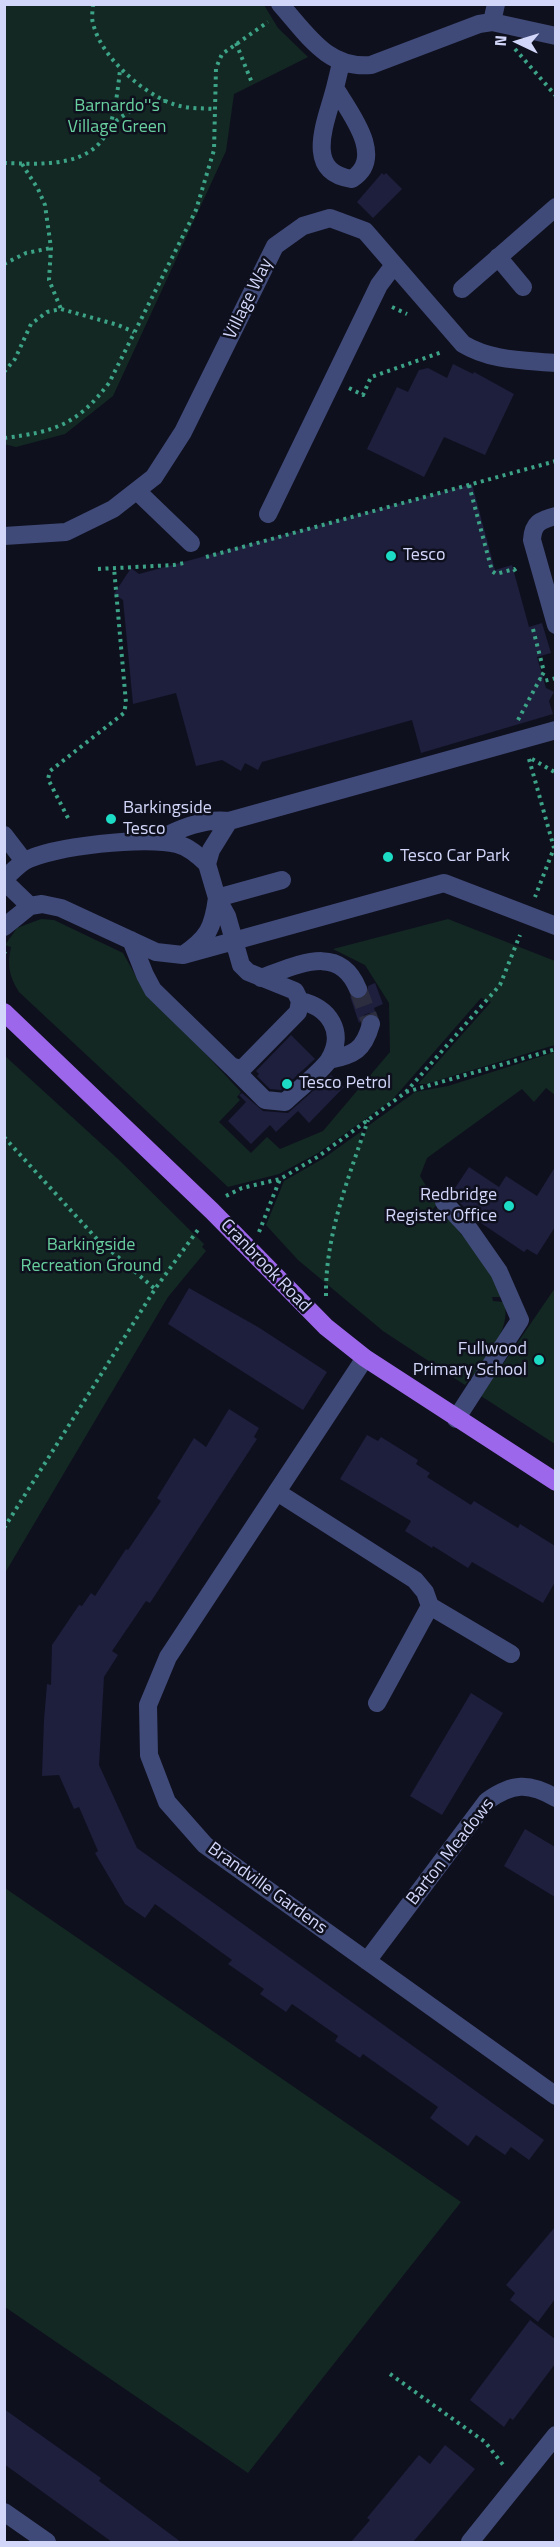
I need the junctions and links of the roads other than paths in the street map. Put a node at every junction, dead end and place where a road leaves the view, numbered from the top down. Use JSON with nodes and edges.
{"nodes":[{"id":1,"x":283,"y":7,"type":"edge"},
{"id":2,"x":494,"y":13,"type":"edge"},
{"id":3,"x":555,"y":36,"type":"edge"},
{"id":4,"x":341,"y":63,"type":"junction"},
{"id":5,"x":335,"y":88,"type":"dead end"},
{"id":6,"x":555,"y":207,"type":"edge"},
{"id":7,"x":498,"y":257,"type":"junction"},
{"id":8,"x":394,"y":265,"type":"junction"},
{"id":9,"x":523,"y":287,"type":"dead end"},
{"id":10,"x":462,"y":289,"type":"dead end"},
{"id":11,"x":555,"y":363,"type":"edge"},
{"id":12,"x":137,"y":491,"type":"junction"},
{"id":13,"x":268,"y":514,"type":"dead end"},
{"id":14,"x":555,"y":516,"type":"edge"},
{"id":15,"x":4,"y":536,"type":"edge"},
{"id":16,"x":194,"y":551,"type":"road end"},
{"id":17,"x":555,"y":625,"type":"edge"},
{"id":18,"x":555,"y":730,"type":"edge"},
{"id":19,"x":230,"y":820,"type":"junction"},
{"id":20,"x":4,"y":835,"type":"edge"},
{"id":21,"x":159,"y":840,"type":"junction"},
{"id":22,"x":24,"y":861,"type":"junction"},
{"id":23,"x":207,"y":864,"type":"junction"},
{"id":24,"x":4,"y":880,"type":"edge"},
{"id":25,"x":282,"y":880,"type":"dead end"},
{"id":26,"x":217,"y":898,"type":"junction"},
{"id":27,"x":30,"y":906,"type":"junction"},
{"id":28,"x":555,"y":926,"type":"edge"},
{"id":29,"x":4,"y":927,"type":"edge"},
{"id":30,"x":131,"y":940,"type":"junction"},
{"id":31,"x":235,"y":941,"type":"junction"},
{"id":32,"x":183,"y":956,"type":"junction"},
{"id":33,"x":261,"y":978,"type":"junction"},
{"id":34,"x":358,"y":989,"type":"tunnel mouth"},
{"id":35,"x":300,"y":1001,"type":"junction"},
{"id":36,"x":4,"y":1012,"type":"edge"},
{"id":37,"x":371,"y":1024,"type":"dead end"},
{"id":38,"x":329,"y":1060,"type":"junction"},
{"id":39,"x":231,"y":1066,"type":"junction"},
{"id":40,"x":444,"y":1203,"type":"dead end"},
{"id":41,"x":365,"y":1358,"type":"junction"},
{"id":42,"x":456,"y":1419,"type":"junction"},
{"id":43,"x":555,"y":1482,"type":"edge"},
{"id":44,"x":277,"y":1492,"type":"junction"},
{"id":45,"x":430,"y":1606,"type":"junction"},
{"id":46,"x":511,"y":1654,"type":"dead end"},
{"id":47,"x":377,"y":1703,"type":"dead end"},
{"id":48,"x":555,"y":1798,"type":"edge"},
{"id":49,"x":368,"y":1961,"type":"junction"},
{"id":50,"x":555,"y":2096,"type":"edge"},
{"id":51,"x":555,"y":2435,"type":"edge"},
{"id":52,"x":4,"y":2512,"type":"edge"},
{"id":53,"x":47,"y":2542,"type":"edge"},
{"id":54,"x":471,"y":2542,"type":"edge"}],
"edges":[{"from":1,"to":4,"type":"street"},
{"from":2,"to":3,"type":"street"},
{"from":2,"to":4,"type":"street"},
{"from":4,"to":5,"type":"street"},
{"from":6,"to":7,"type":"street"},
{"from":7,"to":9,"type":"street"},
{"from":7,"to":10,"type":"street"},
{"from":8,"to":11,"type":"street","name":"Village Way"},
{"from":8,"to":12,"type":"street","name":"Village Way"},
{"from":8,"to":13,"type":"street"},
{"from":12,"to":15,"type":"street","name":"Village Way"},
{"from":12,"to":16,"type":"street"},
{"from":14,"to":17,"type":"street"},
{"from":18,"to":19,"type":"street"},
{"from":19,"to":21,"type":"street"},
{"from":19,"to":23,"type":"street"},
{"from":20,"to":22,"type":"street"},
{"from":21,"to":22,"type":"street"},
{"from":21,"to":23,"type":"street"},
{"from":22,"to":24,"type":"street"},
{"from":23,"to":26,"type":"street"},
{"from":24,"to":27,"type":"street"},
{"from":25,"to":26,"type":"street"},
{"from":26,"to":31,"type":"street"},
{"from":26,"to":32,"type":"street"},
{"from":27,"to":29,"type":"street"},
{"from":27,"to":30,"type":"street"},
{"from":28,"to":31,"type":"street"},
{"from":30,"to":32,"type":"street"},
{"from":30,"to":39,"type":"street"},
{"from":31,"to":32,"type":"street"},
{"from":31,"to":33,"type":"street"},
{"from":33,"to":34,"type":"street"},
{"from":33,"to":35,"type":"street"},
{"from":35,"to":38,"type":"street"},
{"from":35,"to":39,"type":"street"},
{"from":36,"to":41,"type":"main road","name":"Cranbrook Road"},
{"from":37,"to":38,"type":"street"},
{"from":38,"to":39,"type":"street"},
{"from":40,"to":42,"type":"street"},
{"from":41,"to":42,"type":"main road","name":"Cranbrook Road"},
{"from":41,"to":44,"type":"street","name":"Brandville Gardens"},
{"from":42,"to":43,"type":"main road","name":"Cranbrook Road"},
{"from":44,"to":45,"type":"street"},
{"from":44,"to":49,"type":"street","name":"Brandville Gardens"},
{"from":45,"to":46,"type":"street"},
{"from":45,"to":47,"type":"street"},
{"from":48,"to":49,"type":"street","name":"Barton Meadows"},
{"from":49,"to":50,"type":"street","name":"Brandville Gardens"},
{"from":51,"to":54,"type":"street"},
{"from":52,"to":53,"type":"street"}]}
